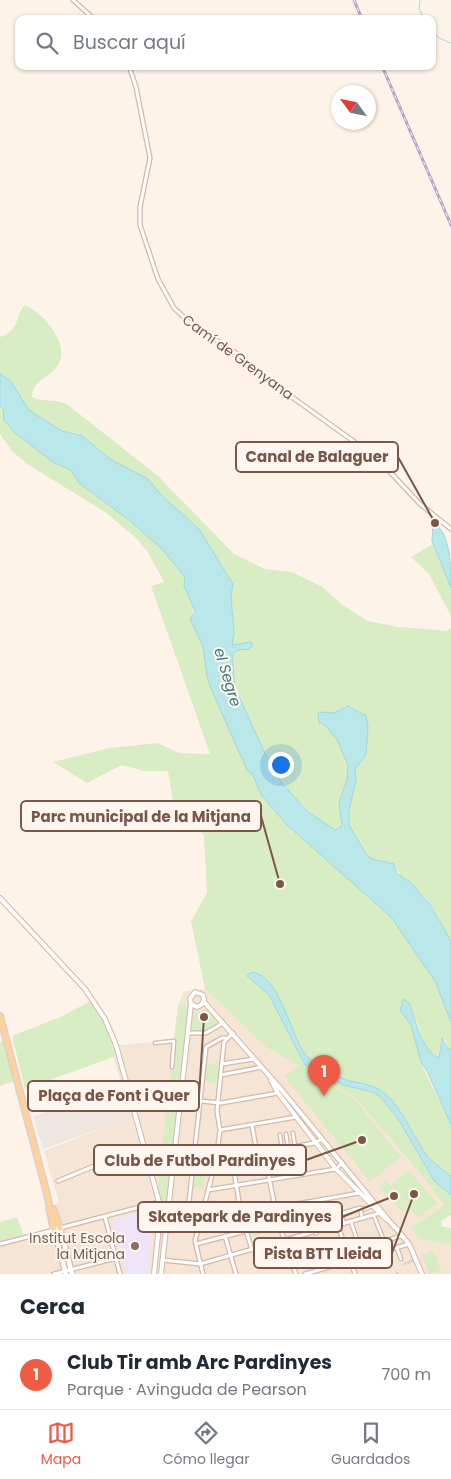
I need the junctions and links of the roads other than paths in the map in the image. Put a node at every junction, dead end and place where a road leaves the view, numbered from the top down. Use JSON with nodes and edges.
{"nodes":[{"id":1,"x":73,"y":0,"type":"edge"},
{"id":2,"x":90,"y":15,"type":"edge"},
{"id":3,"x":130,"y":70,"type":"edge"},
{"id":4,"x":451,"y":528,"type":"edge"},
{"id":5,"x":0,"y":898,"type":"edge"},
{"id":6,"x":204,"y":1002,"type":"junction"},
{"id":7,"x":192,"y":1006,"type":"junction"},
{"id":8,"x":0,"y":1016,"type":"edge"},
{"id":9,"x":223,"y":1022,"type":"junction"},
{"id":10,"x":233,"y":1032,"type":"junction"},
{"id":11,"x":188,"y":1033,"type":"junction"},
{"id":12,"x":226,"y":1038,"type":"junction"},
{"id":13,"x":155,"y":1043,"type":"dead end"},
{"id":14,"x":254,"y":1059,"type":"junction"},
{"id":15,"x":222,"y":1064,"type":"junction"},
{"id":16,"x":172,"y":1067,"type":"dead end"},
{"id":17,"x":262,"y":1067,"type":"junction"},
{"id":18,"x":267,"y":1073,"type":"junction"},
{"id":19,"x":221,"y":1075,"type":"junction"},
{"id":20,"x":282,"y":1089,"type":"junction"},
{"id":21,"x":278,"y":1093,"type":"junction"},
{"id":22,"x":180,"y":1098,"type":"junction"},
{"id":23,"x":200,"y":1101,"type":"junction"},
{"id":24,"x":218,"y":1102,"type":"junction"},
{"id":25,"x":296,"y":1118,"type":"junction"},
{"id":26,"x":252,"y":1125,"type":"junction"},
{"id":27,"x":220,"y":1130,"type":"junction"},
{"id":28,"x":293,"y":1133,"type":"dead end"},
{"id":29,"x":286,"y":1134,"type":"dead end"},
{"id":30,"x":280,"y":1135,"type":"dead end"},
{"id":31,"x":322,"y":1139,"type":"junction"},
{"id":32,"x":315,"y":1143,"type":"junction"},
{"id":33,"x":144,"y":1146,"type":"junction"},
{"id":34,"x":295,"y":1147,"type":"junction"},
{"id":35,"x":288,"y":1148,"type":"junction"},
{"id":36,"x":282,"y":1149,"type":"junction"},
{"id":37,"x":265,"y":1152,"type":"junction"},
{"id":38,"x":257,"y":1154,"type":"junction"},
{"id":39,"x":175,"y":1155,"type":"junction"},
{"id":40,"x":194,"y":1157,"type":"junction"},
{"id":41,"x":232,"y":1158,"type":"junction"},
{"id":42,"x":216,"y":1160,"type":"junction"},
{"id":43,"x":342,"y":1163,"type":"junction"},
{"id":44,"x":336,"y":1169,"type":"junction"},
{"id":45,"x":269,"y":1180,"type":"junction"},
{"id":46,"x":58,"y":1181,"type":"dead end"},
{"id":47,"x":237,"y":1186,"type":"junction"},
{"id":48,"x":362,"y":1187,"type":"junction"},
{"id":49,"x":208,"y":1190,"type":"junction"},
{"id":50,"x":358,"y":1192,"type":"junction"},
{"id":51,"x":367,"y":1193,"type":"junction"},
{"id":52,"x":336,"y":1197,"type":"junction"},
{"id":53,"x":159,"y":1202,"type":"junction"},
{"id":54,"x":307,"y":1202,"type":"junction"},
{"id":55,"x":338,"y":1205,"type":"junction"},
{"id":56,"x":372,"y":1206,"type":"junction"},
{"id":57,"x":274,"y":1208,"type":"junction"},
{"id":58,"x":360,"y":1208,"type":"junction"},
{"id":59,"x":310,"y":1210,"type":"junction"},
{"id":60,"x":341,"y":1213,"type":"junction"},
{"id":61,"x":382,"y":1213,"type":"junction"},
{"id":62,"x":241,"y":1214,"type":"junction"},
{"id":63,"x":105,"y":1216,"type":"junction"},
{"id":64,"x":160,"y":1216,"type":"junction"},
{"id":65,"x":374,"y":1216,"type":"junction"},
{"id":66,"x":167,"y":1217,"type":"junction"},
{"id":67,"x":363,"y":1219,"type":"junction"},
{"id":68,"x":187,"y":1220,"type":"junction"},
{"id":69,"x":200,"y":1221,"type":"junction"},
{"id":70,"x":313,"y":1222,"type":"junction"},
{"id":71,"x":351,"y":1222,"type":"junction"},
{"id":72,"x":344,"y":1224,"type":"junction"},
{"id":73,"x":338,"y":1226,"type":"junction"},
{"id":74,"x":57,"y":1229,"type":"junction"},
{"id":75,"x":246,"y":1231,"type":"junction"},
{"id":76,"x":316,"y":1233,"type":"junction"},
{"id":77,"x":402,"y":1235,"type":"junction"},
{"id":78,"x":225,"y":1236,"type":"junction"},
{"id":79,"x":283,"y":1241,"type":"junction"},
{"id":80,"x":384,"y":1241,"type":"junction"},
{"id":81,"x":0,"y":1244,"type":"edge"},
{"id":82,"x":196,"y":1244,"type":"junction"},
{"id":83,"x":409,"y":1244,"type":"junction"},
{"id":84,"x":360,"y":1248,"type":"junction"},
{"id":85,"x":397,"y":1248,"type":"junction"},
{"id":86,"x":252,"y":1250,"type":"junction"},
{"id":87,"x":347,"y":1252,"type":"junction"},
{"id":88,"x":230,"y":1256,"type":"junction"},
{"id":89,"x":116,"y":1258,"type":"junction"},
{"id":90,"x":401,"y":1259,"type":"dead end"},
{"id":91,"x":163,"y":1260,"type":"junction"},
{"id":92,"x":350,"y":1261,"type":"junction"},
{"id":93,"x":200,"y":1264,"type":"junction"},
{"id":94,"x":325,"y":1268,"type":"junction"},
{"id":95,"x":65,"y":1272,"type":"edge"},
{"id":96,"x":72,"y":1272,"type":"edge"},
{"id":97,"x":54,"y":1274,"type":"edge"},
{"id":98,"x":120,"y":1274,"type":"edge"},
{"id":99,"x":154,"y":1274,"type":"edge"},
{"id":100,"x":161,"y":1274,"type":"edge"},
{"id":101,"x":203,"y":1274,"type":"edge"},
{"id":102,"x":236,"y":1274,"type":"edge"},
{"id":103,"x":296,"y":1274,"type":"edge"},
{"id":104,"x":305,"y":1274,"type":"edge"},
{"id":105,"x":326,"y":1274,"type":"edge"},
{"id":106,"x":355,"y":1274,"type":"edge"},
{"id":107,"x":422,"y":1274,"type":"edge"}],
"edges":[{"from":1,"to":2,"type":"street"},
{"from":3,"to":4,"type":"street","name":"Camí de Grenyana"},
{"from":5,"to":33,"type":"street"},
{"from":6,"to":7,"type":"street"},
{"from":6,"to":7,"type":"street"},
{"from":6,"to":9,"type":"street"},
{"from":7,"to":11,"type":"street"},
{"from":8,"to":74,"type":"main road"},
{"from":9,"to":10,"type":"street"},
{"from":9,"to":11,"type":"street"},
{"from":10,"to":12,"type":"street"},
{"from":10,"to":14,"type":"street"},
{"from":11,"to":22,"type":"street"},
{"from":12,"to":15,"type":"street"},
{"from":12,"to":23,"type":"street"},
{"from":13,"to":16,"type":"street"},
{"from":14,"to":15,"type":"street"},
{"from":14,"to":17,"type":"street"},
{"from":15,"to":19,"type":"street"},
{"from":17,"to":18,"type":"street"},
{"from":17,"to":19,"type":"street"},
{"from":18,"to":20,"type":"street"},
{"from":18,"to":21,"type":"street"},
{"from":19,"to":24,"type":"street"},
{"from":20,"to":21,"type":"street"},
{"from":20,"to":31,"type":"street"},
{"from":21,"to":24,"type":"street"},
{"from":21,"to":25,"type":"street"},
{"from":22,"to":23,"type":"street"},
{"from":22,"to":39,"type":"street"},
{"from":23,"to":24,"type":"street"},
{"from":23,"to":40,"type":"street"},
{"from":24,"to":27,"type":"street"},
{"from":25,"to":26,"type":"street"},
{"from":25,"to":32,"type":"street"},
{"from":26,"to":27,"type":"street"},
{"from":26,"to":38,"type":"street"},
{"from":27,"to":42,"type":"street"},
{"from":28,"to":34,"type":"street"},
{"from":29,"to":35,"type":"street"},
{"from":30,"to":36,"type":"street"},
{"from":31,"to":32,"type":"street"},
{"from":31,"to":43,"type":"street"},
{"from":32,"to":34,"type":"street"},
{"from":32,"to":44,"type":"street"},
{"from":33,"to":46,"type":"street"},
{"from":33,"to":53,"type":"street"},
{"from":34,"to":35,"type":"street"},
{"from":35,"to":36,"type":"street"},
{"from":36,"to":37,"type":"street"},
{"from":37,"to":38,"type":"street"},
{"from":37,"to":45,"type":"street"},
{"from":38,"to":41,"type":"street"},
{"from":39,"to":40,"type":"street"},
{"from":39,"to":66,"type":"street"},
{"from":40,"to":42,"type":"street"},
{"from":40,"to":68,"type":"street"},
{"from":41,"to":42,"type":"street"},
{"from":41,"to":47,"type":"street"},
{"from":42,"to":49,"type":"street"},
{"from":43,"to":44,"type":"street"},
{"from":43,"to":48,"type":"street"},
{"from":44,"to":45,"type":"street"},
{"from":44,"to":50,"type":"street"},
{"from":45,"to":47,"type":"street"},
{"from":45,"to":57,"type":"street"},
{"from":47,"to":49,"type":"street"},
{"from":47,"to":62,"type":"street"},
{"from":48,"to":50,"type":"street"},
{"from":48,"to":51,"type":"street"},
{"from":49,"to":69,"type":"street"},
{"from":50,"to":51,"type":"street"},
{"from":50,"to":52,"type":"street"},
{"from":50,"to":56,"type":"street"},
{"from":51,"to":61,"type":"street"},
{"from":52,"to":54,"type":"street"},
{"from":52,"to":55,"type":"street"},
{"from":53,"to":63,"type":"street"},
{"from":53,"to":64,"type":"street"},
{"from":54,"to":57,"type":"street"},
{"from":54,"to":59,"type":"street"},
{"from":55,"to":59,"type":"street"},
{"from":55,"to":60,"type":"street"},
{"from":56,"to":58,"type":"street"},
{"from":56,"to":61,"type":"street"},
{"from":57,"to":62,"type":"street"},
{"from":57,"to":79,"type":"street"},
{"from":58,"to":60,"type":"street"},
{"from":58,"to":67,"type":"street"},
{"from":59,"to":70,"type":"street"},
{"from":60,"to":70,"type":"street"},
{"from":60,"to":72,"type":"street"},
{"from":61,"to":65,"type":"street"},
{"from":61,"to":77,"type":"street"},
{"from":62,"to":69,"type":"street"},
{"from":62,"to":75,"type":"street"},
{"from":63,"to":74,"type":"street"},
{"from":63,"to":89,"type":"street"},
{"from":64,"to":66,"type":"street"},
{"from":64,"to":99,"type":"street"},
{"from":65,"to":67,"type":"street"},
{"from":65,"to":80,"type":"street"},
{"from":66,"to":68,"type":"street"},
{"from":66,"to":91,"type":"street"},
{"from":67,"to":71,"type":"street"},
{"from":68,"to":69,"type":"street"},
{"from":69,"to":82,"type":"street"},
{"from":70,"to":76,"type":"street"},
{"from":71,"to":72,"type":"street"},
{"from":71,"to":84,"type":"street"},
{"from":72,"to":73,"type":"street"},
{"from":73,"to":76,"type":"street"},
{"from":73,"to":87,"type":"street"},
{"from":74,"to":81,"type":"street"},
{"from":74,"to":95,"type":"main road"},
{"from":74,"to":96,"type":"main road"},
{"from":75,"to":78,"type":"street"},
{"from":75,"to":86,"type":"street"},
{"from":76,"to":79,"type":"street"},
{"from":77,"to":80,"type":"street"},
{"from":77,"to":83,"type":"street"},
{"from":78,"to":82,"type":"street"},
{"from":78,"to":88,"type":"street"},
{"from":79,"to":86,"type":"street"},
{"from":79,"to":103,"type":"street"},
{"from":80,"to":84,"type":"street"},
{"from":82,"to":93,"type":"street"},
{"from":83,"to":85,"type":"street"},
{"from":83,"to":107,"type":"street"},
{"from":84,"to":87,"type":"street"},
{"from":85,"to":90,"type":"street"},
{"from":85,"to":92,"type":"street"},
{"from":86,"to":88,"type":"street"},
{"from":87,"to":92,"type":"street"},
{"from":88,"to":93,"type":"street"},
{"from":88,"to":102,"type":"street"},
{"from":89,"to":96,"type":"street"},
{"from":89,"to":98,"type":"street"},
{"from":91,"to":93,"type":"street"},
{"from":91,"to":100,"type":"street"},
{"from":92,"to":94,"type":"street"},
{"from":92,"to":106,"type":"street"},
{"from":93,"to":101,"type":"street"},
{"from":94,"to":104,"type":"street"},
{"from":94,"to":105,"type":"street"},
{"from":95,"to":96,"type":"street"},
{"from":95,"to":97,"type":"street"}]}
